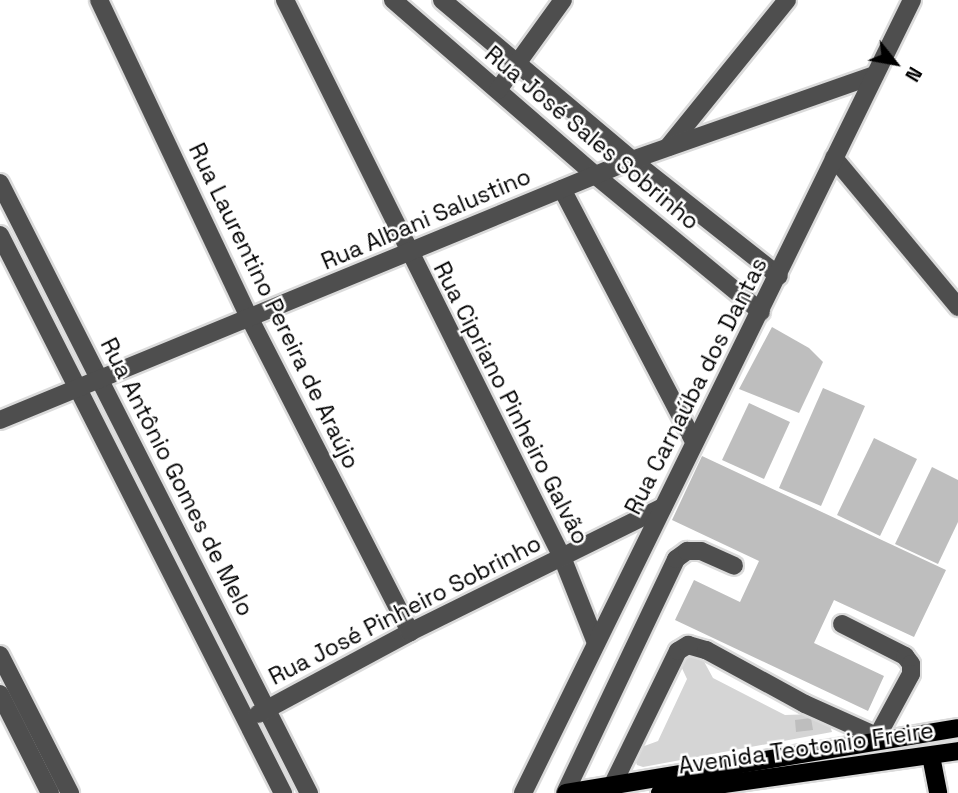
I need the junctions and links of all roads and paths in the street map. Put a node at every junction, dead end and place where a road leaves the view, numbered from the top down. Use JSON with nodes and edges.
{"nodes":[{"id":1,"x":99,"y":0,"type":"edge"},
{"id":2,"x":285,"y":0,"type":"edge"},
{"id":3,"x":393,"y":0,"type":"edge"},
{"id":4,"x":442,"y":0,"type":"edge"},
{"id":5,"x":563,"y":0,"type":"edge"},
{"id":6,"x":787,"y":0,"type":"edge"},
{"id":7,"x":912,"y":0,"type":"edge"},
{"id":8,"x":518,"y":62,"type":"junction"},
{"id":9,"x":875,"y":75,"type":"junction"},
{"id":10,"x":498,"y":90,"type":"junction"},
{"id":11,"x":668,"y":147,"type":"junction"},
{"id":12,"x":834,"y":158,"type":"junction"},
{"id":13,"x":632,"y":160,"type":"junction"},
{"id":14,"x":594,"y":175,"type":"junction"},
{"id":15,"x":1,"y":186,"type":"edge"},
{"id":16,"x":562,"y":189,"type":"junction"},
{"id":17,"x":0,"y":235,"type":"edge"},
{"id":18,"x":409,"y":252,"type":"junction"},
{"id":19,"x":779,"y":276,"type":"junction"},
{"id":20,"x":51,"y":283,"type":"junction"},
{"id":21,"x":29,"y":294,"type":"junction"},
{"id":22,"x":958,"y":307,"type":"edge"},
{"id":23,"x":761,"y":312,"type":"junction"},
{"id":24,"x":250,"y":319,"type":"junction"},
{"id":25,"x":100,"y":380,"type":"junction"},
{"id":26,"x":77,"y":389,"type":"junction"},
{"id":27,"x":0,"y":420,"type":"edge"},
{"id":28,"x":694,"y":442,"type":"junction"},
{"id":29,"x":163,"y":504,"type":"junction"},
{"id":30,"x":663,"y":507,"type":"junction"},
{"id":31,"x":141,"y":514,"type":"junction"},
{"id":32,"x":562,"y":557,"type":"junction"},
{"id":33,"x":734,"y":566,"type":"dead end"},
{"id":34,"x":204,"y":585,"type":"junction"},
{"id":35,"x":183,"y":597,"type":"junction"},
{"id":36,"x":842,"y":624,"type":"dead end"},
{"id":37,"x":410,"y":632,"type":"junction"},
{"id":38,"x":596,"y":643,"type":"junction"},
{"id":39,"x":0,"y":655,"type":"edge"},
{"id":40,"x":0,"y":694,"type":"edge"},
{"id":41,"x":267,"y":709,"type":"junction"},
{"id":42,"x":246,"y":720,"type":"junction"},
{"id":43,"x":958,"y":728,"type":"edge"},
{"id":44,"x":926,"y":732,"type":"junction"},
{"id":45,"x":881,"y":738,"type":"junction"},
{"id":46,"x":958,"y":751,"type":"edge"},
{"id":47,"x":931,"y":757,"type":"junction"},
{"id":48,"x":613,"y":784,"type":"junction"},
{"id":49,"x":50,"y":793,"type":"edge"},
{"id":50,"x":70,"y":793,"type":"edge"},
{"id":51,"x":283,"y":793,"type":"edge"},
{"id":52,"x":309,"y":793,"type":"edge"},
{"id":53,"x":523,"y":793,"type":"edge"},
{"id":54,"x":566,"y":793,"type":"edge"},
{"id":55,"x":660,"y":793,"type":"edge"},
{"id":56,"x":938,"y":793,"type":"edge"}],
"edges":[{"from":1,"to":24,"type":"street","name":"Rua Laurentino Pereira de Araújo"},
{"from":2,"to":18,"type":"street","name":"Rua Cipriano Pinheiro Galvão"},
{"from":3,"to":10,"type":"street","name":"Rua José Sales Sobrinho"},
{"from":4,"to":8,"type":"street","name":"Rua José Sales Sobrinho"},
{"from":5,"to":8,"type":"street"},
{"from":6,"to":11,"type":"street"},
{"from":7,"to":9,"type":"street","name":"Rua Carnaúba dos Dantas"},
{"from":8,"to":10,"type":"street"},
{"from":8,"to":13,"type":"street","name":"Rua José Sales Sobrinho"},
{"from":9,"to":11,"type":"street","name":"Rua Albani Salustino"},
{"from":9,"to":12,"type":"street","name":"Rua Carnaúba dos Dantas"},
{"from":10,"to":14,"type":"street","name":"Rua José Sales Sobrinho"},
{"from":11,"to":13,"type":"street","name":"Rua Albani Salustino"},
{"from":12,"to":19,"type":"street","name":"Rua Carnaúba dos Dantas"},
{"from":12,"to":22,"type":"street"},
{"from":13,"to":14,"type":"street","name":"Rua Albani Salustino"},
{"from":13,"to":19,"type":"street","name":"Rua José Sales Sobrinho"},
{"from":14,"to":16,"type":"street","name":"Rua Albani Salustino"},
{"from":14,"to":23,"type":"street","name":"Rua José Sales Sobrinho"},
{"from":15,"to":20,"type":"street","name":"Rua Antônio Gomes de Melo"},
{"from":16,"to":18,"type":"street","name":"Rua Albani Salustino"},
{"from":16,"to":28,"type":"street"},
{"from":17,"to":21,"type":"street"},
{"from":18,"to":24,"type":"street","name":"Rua Albani Salustino"},
{"from":18,"to":32,"type":"street","name":"Rua Cipriano Pinheiro Galvão"},
{"from":19,"to":23,"type":"street","name":"Rua Carnaúba dos Dantas"},
{"from":20,"to":21,"type":"street"},
{"from":20,"to":25,"type":"street","name":"Rua Antônio Gomes de Melo"},
{"from":21,"to":26,"type":"street"},
{"from":23,"to":28,"type":"street","name":"Rua Carnaúba dos Dantas"},
{"from":24,"to":25,"type":"street","name":"Rua Albani Salustino"},
{"from":24,"to":37,"type":"street","name":"Rua Laurentino Pereira de Araújo"},
{"from":25,"to":26,"type":"street","name":"Rua Albani Salustino"},
{"from":25,"to":29,"type":"street","name":"Rua Antônio Gomes de Melo"},
{"from":26,"to":27,"type":"street","name":"Rua Albani Salustino"},
{"from":26,"to":31,"type":"street"},
{"from":28,"to":30,"type":"street","name":"Rua Carnaúba dos Dantas"},
{"from":29,"to":31,"type":"street"},
{"from":29,"to":34,"type":"street","name":"Rua Antônio Gomes de Melo"},
{"from":30,"to":32,"type":"street","name":"Rua José Pinheiro Sobrinho"},
{"from":30,"to":38,"type":"street","name":"Rua Carnaúba dos Dantas"},
{"from":31,"to":35,"type":"street"},
{"from":32,"to":37,"type":"street","name":"Rua José Pinheiro Sobrinho"},
{"from":32,"to":38,"type":"street","name":"Rua Cipriano Pinheiro Galvão"},
{"from":33,"to":54,"type":"street"},
{"from":34,"to":35,"type":"street"},
{"from":34,"to":41,"type":"street","name":"Rua Antônio Gomes de Melo"},
{"from":35,"to":42,"type":"street"},
{"from":36,"to":45,"type":"street"},
{"from":37,"to":41,"type":"street","name":"Rua José Pinheiro Sobrinho"},
{"from":38,"to":53,"type":"street","name":"Rua Carnaúba dos Dantas"},
{"from":39,"to":50,"type":"street"},
{"from":40,"to":49,"type":"street"},
{"from":41,"to":42,"type":"street","name":"Rua José Pinheiro Sobrinho"},
{"from":41,"to":52,"type":"street","name":"Rua Antônio Gomes de Melo"},
{"from":42,"to":51,"type":"street"},
{"from":43,"to":44,"type":"main road","name":"Avenida Teotonio Freire"},
{"from":44,"to":45,"type":"main road","name":"Avenida Teotonio Freire"},
{"from":44,"to":47,"type":"street"},
{"from":45,"to":48,"type":"main road","name":"Avenida Teotonio Freire"},
{"from":45,"to":48,"type":"street","name":"Avenida Teotonio Freire"},
{"from":46,"to":47,"type":"main road","name":"Avenida Teotonio Freire"},
{"from":47,"to":55,"type":"main road","name":"Avenida Teotonio Freire"},
{"from":47,"to":56,"type":"main road"},
{"from":48,"to":54,"type":"main road","name":"Avenida Teotonio Freire"}]}
